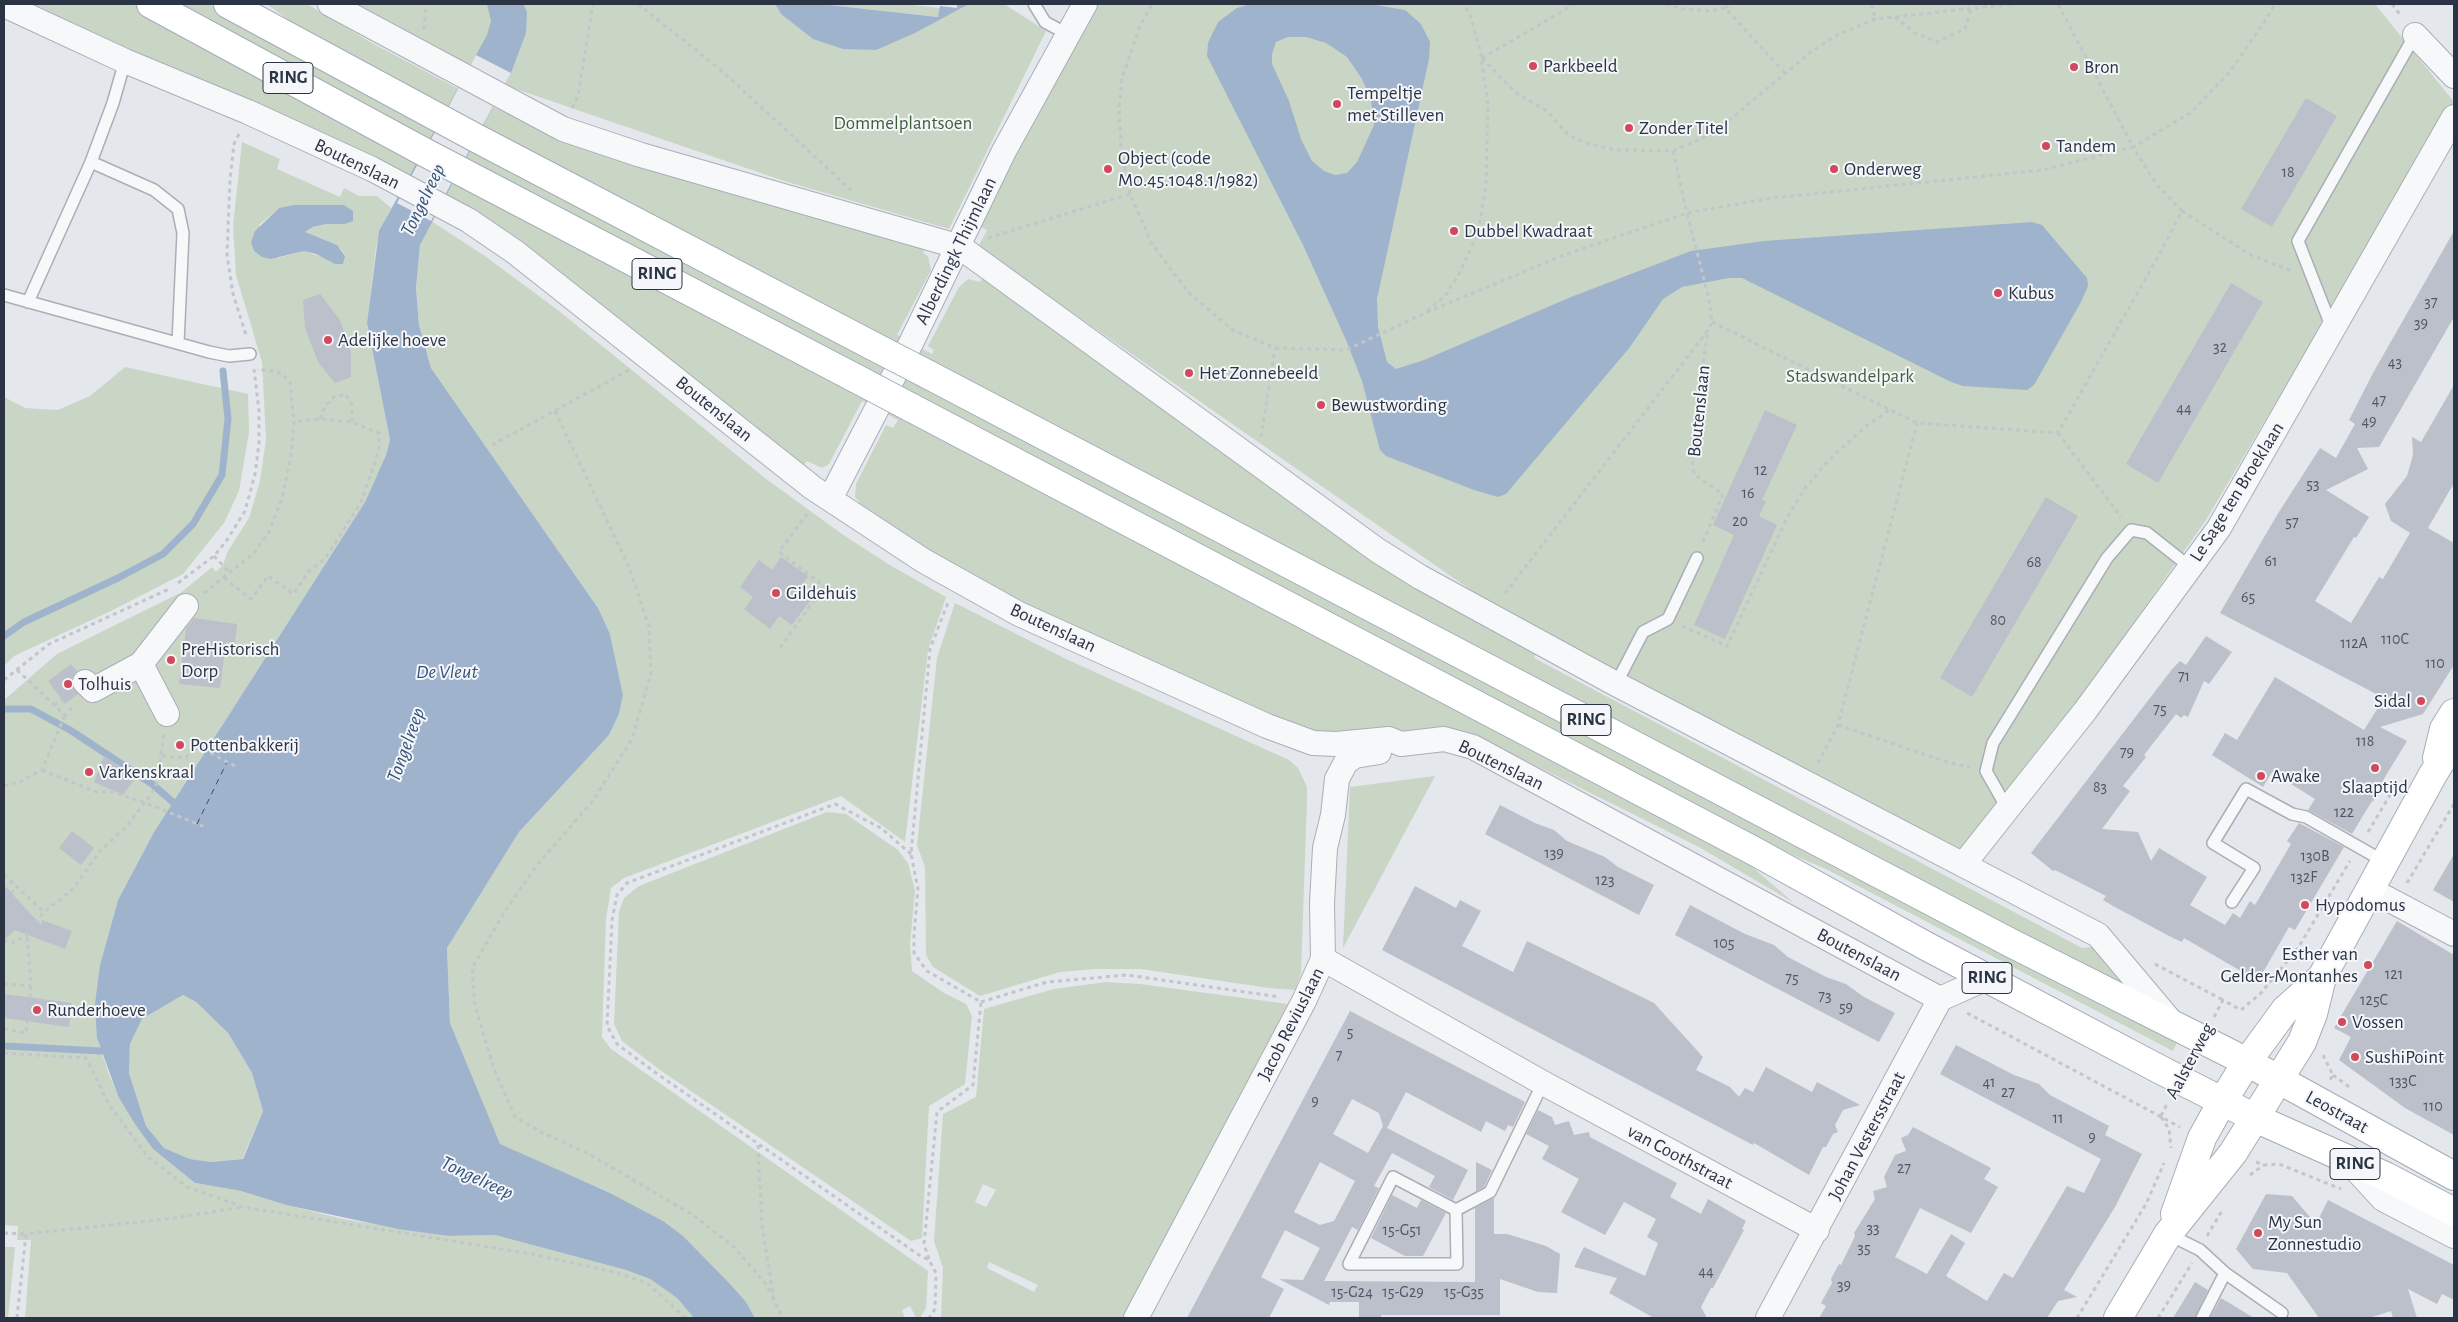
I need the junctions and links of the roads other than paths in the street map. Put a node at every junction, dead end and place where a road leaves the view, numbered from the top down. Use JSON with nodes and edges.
{"nodes":[{"id":1,"x":151,"y":4,"type":"edge"},
{"id":2,"x":228,"y":4,"type":"edge"},
{"id":3,"x":330,"y":4,"type":"edge"},
{"id":4,"x":1034,"y":4,"type":"edge"},
{"id":5,"x":1085,"y":4,"type":"edge"},
{"id":6,"x":4,"y":5,"type":"edge"},
{"id":7,"x":1067,"y":34,"type":"junction"},
{"id":8,"x":2415,"y":35,"type":"joint"},
{"id":9,"x":125,"y":61,"type":"junction"},
{"id":10,"x":2454,"y":76,"type":"edge"},
{"id":11,"x":2454,"y":117,"type":"edge"},
{"id":12,"x":91,"y":162,"type":"junction"},
{"id":13,"x":960,"y":247,"type":"junction"},
{"id":14,"x":4,"y":296,"type":"edge"},
{"id":15,"x":28,"y":302,"type":"junction"},
{"id":16,"x":2334,"y":331,"type":"junction"},
{"id":17,"x":178,"y":343,"type":"junction"},
{"id":18,"x":250,"y":354,"type":"road end"},
{"id":19,"x":826,"y":496,"type":"junction"},
{"id":20,"x":1696,"y":558,"type":"road end"},
{"id":21,"x":2190,"y":567,"type":"junction"},
{"id":22,"x":186,"y":606,"type":"road end"},
{"id":23,"x":141,"y":664,"type":"junction"},
{"id":24,"x":1616,"y":684,"type":"junction"},
{"id":25,"x":89,"y":686,"type":"road end"},
{"id":26,"x":2454,"y":713,"type":"edge"},
{"id":27,"x":167,"y":714,"type":"road end"},
{"id":28,"x":2454,"y":740,"type":"edge"},
{"id":29,"x":1401,"y":744,"type":"junction"},
{"id":30,"x":2432,"y":776,"type":"junction"},
{"id":31,"x":2008,"y":810,"type":"junction"},
{"id":32,"x":2385,"y":862,"type":"junction"},
{"id":33,"x":1963,"y":865,"type":"junction"},
{"id":34,"x":2371,"y":890,"type":"junction"},
{"id":35,"x":2232,"y":902,"type":"dead end"},
{"id":36,"x":2454,"y":934,"type":"edge"},
{"id":37,"x":1323,"y":959,"type":"junction"},
{"id":38,"x":2322,"y":977,"type":"junction"},
{"id":39,"x":1987,"y":978,"type":"junction"},
{"id":40,"x":1940,"y":999,"type":"junction"},
{"id":41,"x":2174,"y":1025,"type":"junction"},
{"id":42,"x":2247,"y":1062,"type":"junction"},
{"id":43,"x":2278,"y":1080,"type":"junction"},
{"id":44,"x":1543,"y":1083,"type":"junction"},
{"id":45,"x":2222,"y":1102,"type":"junction"},
{"id":46,"x":2255,"y":1118,"type":"junction"},
{"id":47,"x":2348,"y":1161,"type":"junction"},
{"id":48,"x":2454,"y":1176,"type":"edge"},
{"id":49,"x":1456,"y":1210,"type":"junction"},
{"id":50,"x":2454,"y":1212,"type":"edge"},
{"id":51,"x":1817,"y":1230,"type":"junction"},
{"id":52,"x":2168,"y":1234,"type":"junction"},
{"id":53,"x":2454,"y":1236,"type":"edge"},
{"id":54,"x":2225,"y":1273,"type":"junction"},
{"id":55,"x":2282,"y":1313,"type":"dead end"},
{"id":56,"x":1774,"y":1316,"type":"edge"},
{"id":57,"x":1136,"y":1318,"type":"edge"},
{"id":58,"x":2118,"y":1318,"type":"edge"},
{"id":59,"x":2202,"y":1318,"type":"edge"}],
"edges":[{"from":1,"to":39,"type":"main road","name":"Boutenslaan","number":"RING","bridge":true},
{"from":2,"to":41,"type":"main road","number":"RING","bridge":true},
{"from":3,"to":13,"type":"street"},
{"from":4,"to":7,"type":"lane"},
{"from":5,"to":7,"type":"street","name":"Alberdingk Thijmlaan"},
{"from":6,"to":9,"type":"street","name":"Boutenslaan"},
{"from":7,"to":13,"type":"street","name":"Alberdingk Thijmlaan"},
{"from":8,"to":10,"type":"street"},
{"from":8,"to":16,"type":"lane"},
{"from":9,"to":12,"type":"lane"},
{"from":9,"to":19,"type":"street","name":"Boutenslaan"},
{"from":11,"to":16,"type":"street","name":"Le Sage ten Broeklaan"},
{"from":12,"to":15,"type":"lane"},
{"from":12,"to":17,"type":"lane"},
{"from":13,"to":19,"type":"street","name":"Alberdingk Thijmlaan"},
{"from":13,"to":24,"type":"street"},
{"from":14,"to":15,"type":"lane"},
{"from":15,"to":17,"type":"lane"},
{"from":16,"to":21,"type":"street","name":"Le Sage ten Broeklaan"},
{"from":17,"to":18,"type":"lane"},
{"from":19,"to":29,"type":"street","name":"Boutenslaan"},
{"from":20,"to":24,"type":"lane"},
{"from":21,"to":31,"type":"street","name":"Le Sage ten Broeklaan"},
{"from":21,"to":31,"type":"lane"},
{"from":22,"to":23,"type":"street"},
{"from":23,"to":25,"type":"street"},
{"from":23,"to":27,"type":"street"},
{"from":24,"to":33,"type":"street"},
{"from":26,"to":30,"type":"main road"},
{"from":28,"to":30,"type":"main road"},
{"from":29,"to":37,"type":"street","name":"Jacob Reviuslaan"},
{"from":29,"to":40,"type":"street","name":"Boutenslaan"},
{"from":30,"to":32,"type":"main road"},
{"from":31,"to":33,"type":"street","name":"Le Sage ten Broeklaan"},
{"from":32,"to":34,"type":"main road"},
{"from":32,"to":35,"type":"lane"},
{"from":33,"to":41,"type":"street"},
{"from":34,"to":36,"type":"street"},
{"from":34,"to":38,"type":"main road"},
{"from":37,"to":44,"type":"street","name":"van Coothstraat"},
{"from":37,"to":57,"type":"street","name":"Jacob Reviuslaan"},
{"from":38,"to":42,"type":"main road"},
{"from":38,"to":43,"type":"main road"},
{"from":39,"to":40,"type":"street"},
{"from":39,"to":45,"type":"main road","name":"Boutenslaan","number":"RING"},
{"from":40,"to":51,"type":"street","name":"Johan Vestersstraat"},
{"from":41,"to":42,"type":"main road","number":"RING"},
{"from":42,"to":43,"type":"main road","name":"Leostraat","number":"RING"},
{"from":42,"to":45,"type":"main road"},
{"from":43,"to":46,"type":"main road"},
{"from":43,"to":48,"type":"main road","name":"Leostraat","number":"RING"},
{"from":44,"to":49,"type":"lane"},
{"from":44,"to":51,"type":"street","name":"van Coothstraat"},
{"from":45,"to":46,"type":"main road","name":"Leostraat","number":"RING"},
{"from":45,"to":52,"type":"main road"},
{"from":46,"to":47,"type":"main road","name":"Leostraat","number":"RING"},
{"from":46,"to":52,"type":"main road"},
{"from":47,"to":50,"type":"main road","name":"Leostraat","number":"RING"},
{"from":47,"to":53,"type":"street","name":"Leostraat"},
{"from":49,"to":49,"type":"lane"},
{"from":51,"to":56,"type":"street","name":"Johan Vestersstraat"},
{"from":52,"to":54,"type":"lane"},
{"from":52,"to":58,"type":"main road"},
{"from":54,"to":55,"type":"lane"},
{"from":54,"to":59,"type":"lane"}]}
